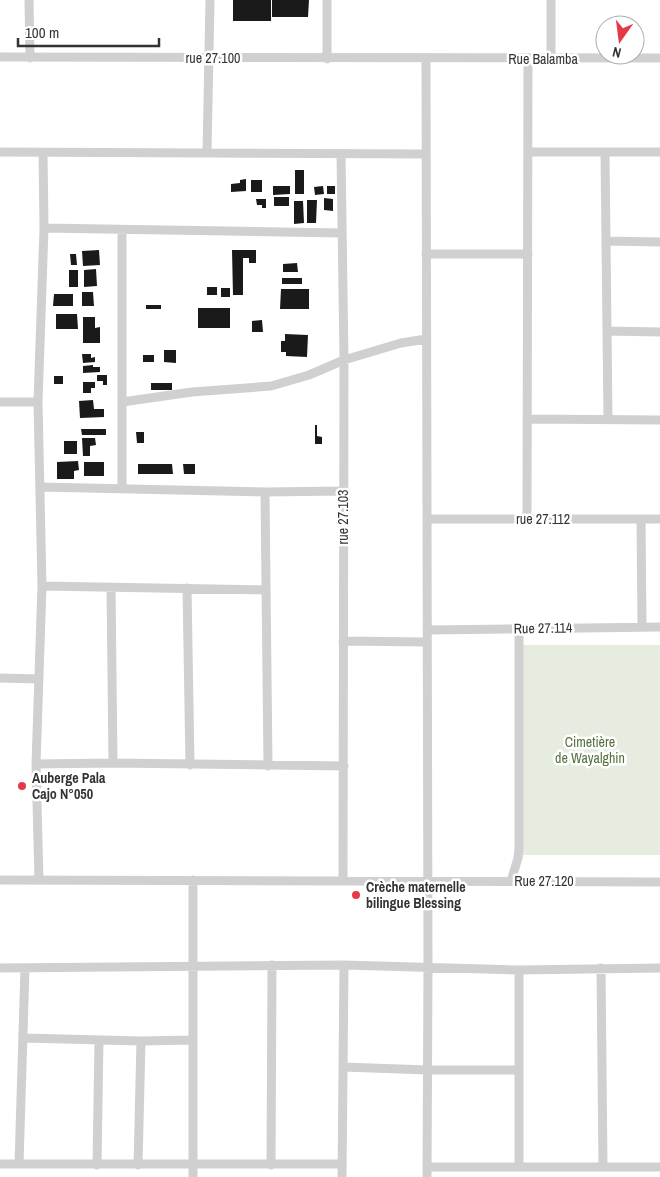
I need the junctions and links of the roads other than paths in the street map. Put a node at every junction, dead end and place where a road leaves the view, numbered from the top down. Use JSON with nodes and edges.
{"nodes":[{"id":1,"x":29,"y":0,"type":"edge"},
{"id":2,"x":210,"y":0,"type":"edge"},
{"id":3,"x":327,"y":0,"type":"edge"},
{"id":4,"x":550,"y":0,"type":"edge"},
{"id":5,"x":0,"y":57,"type":"edge"},
{"id":6,"x":30,"y":58,"type":"junction"},
{"id":7,"x":209,"y":58,"type":"junction"},
{"id":8,"x":660,"y":58,"type":"edge"},
{"id":9,"x":327,"y":59,"type":"junction"},
{"id":10,"x":426,"y":59,"type":"junction"},
{"id":11,"x":528,"y":59,"type":"junction"},
{"id":12,"x":551,"y":59,"type":"junction"},
{"id":13,"x":0,"y":152,"type":"edge"},
{"id":14,"x":528,"y":152,"type":"junction"},
{"id":15,"x":605,"y":152,"type":"junction"},
{"id":16,"x":660,"y":152,"type":"edge"},
{"id":17,"x":43,"y":153,"type":"junction"},
{"id":18,"x":207,"y":153,"type":"junction"},
{"id":19,"x":341,"y":154,"type":"junction"},
{"id":20,"x":426,"y":154,"type":"junction"},
{"id":21,"x":44,"y":228,"type":"junction"},
{"id":22,"x":122,"y":230,"type":"junction"},
{"id":23,"x":341,"y":233,"type":"junction"},
{"id":24,"x":606,"y":241,"type":"junction"},
{"id":25,"x":660,"y":242,"type":"edge"},
{"id":26,"x":426,"y":254,"type":"junction"},
{"id":27,"x":528,"y":254,"type":"junction"},
{"id":28,"x":607,"y":331,"type":"junction"},
{"id":29,"x":660,"y":332,"type":"edge"},
{"id":30,"x":426,"y":339,"type":"junction"},
{"id":31,"x":344,"y":360,"type":"junction"},
{"id":32,"x":0,"y":402,"type":"edge"},
{"id":33,"x":38,"y":402,"type":"junction"},
{"id":34,"x":122,"y":402,"type":"junction"},
{"id":35,"x":528,"y":419,"type":"junction"},
{"id":36,"x":608,"y":420,"type":"junction"},
{"id":37,"x":660,"y":420,"type":"edge"},
{"id":38,"x":40,"y":487,"type":"junction"},
{"id":39,"x":122,"y":488,"type":"junction"},
{"id":40,"x":342,"y":491,"type":"junction"},
{"id":41,"x":265,"y":492,"type":"junction"},
{"id":42,"x":427,"y":519,"type":"junction"},
{"id":43,"x":641,"y":519,"type":"junction"},
{"id":44,"x":660,"y":519,"type":"edge"},
{"id":45,"x":527,"y":520,"type":"junction"},
{"id":46,"x":42,"y":586,"type":"junction"},
{"id":47,"x":112,"y":587,"type":"junction"},
{"id":48,"x":187,"y":588,"type":"junction"},
{"id":49,"x":266,"y":590,"type":"junction"},
{"id":50,"x":642,"y":626,"type":"junction"},
{"id":51,"x":660,"y":627,"type":"edge"},
{"id":52,"x":519,"y":628,"type":"junction"},
{"id":53,"x":427,"y":630,"type":"junction"},
{"id":54,"x":343,"y":641,"type":"junction"},
{"id":55,"x":427,"y":642,"type":"junction"},
{"id":56,"x":0,"y":678,"type":"edge"},
{"id":57,"x":39,"y":679,"type":"junction"},
{"id":58,"x":113,"y":763,"type":"junction"},
{"id":59,"x":36,"y":764,"type":"junction"},
{"id":60,"x":190,"y":765,"type":"junction"},
{"id":61,"x":268,"y":766,"type":"junction"},
{"id":62,"x":344,"y":766,"type":"junction"},
{"id":63,"x":0,"y":880,"type":"edge"},
{"id":64,"x":39,"y":880,"type":"junction"},
{"id":65,"x":194,"y":880,"type":"junction"},
{"id":66,"x":343,"y":880,"type":"junction"},
{"id":67,"x":427,"y":880,"type":"junction"},
{"id":68,"x":511,"y":881,"type":"junction"},
{"id":69,"x":660,"y":882,"type":"edge"},
{"id":70,"x":272,"y":965,"type":"junction"},
{"id":71,"x":344,"y":965,"type":"junction"},
{"id":72,"x":194,"y":966,"type":"junction"},
{"id":73,"x":428,"y":967,"type":"junction"},
{"id":74,"x":0,"y":968,"type":"edge"},
{"id":75,"x":25,"y":968,"type":"junction"},
{"id":76,"x":601,"y":968,"type":"junction"},
{"id":77,"x":660,"y":968,"type":"edge"},
{"id":78,"x":519,"y":970,"type":"junction"},
{"id":79,"x":24,"y":1038,"type":"junction"},
{"id":80,"x":99,"y":1040,"type":"junction"},
{"id":81,"x":193,"y":1040,"type":"junction"},
{"id":82,"x":141,"y":1041,"type":"junction"},
{"id":83,"x":343,"y":1067,"type":"junction"},
{"id":84,"x":428,"y":1070,"type":"junction"},
{"id":85,"x":519,"y":1070,"type":"junction"},
{"id":86,"x":0,"y":1164,"type":"edge"},
{"id":87,"x":19,"y":1164,"type":"junction"},
{"id":88,"x":342,"y":1164,"type":"junction"},
{"id":89,"x":97,"y":1165,"type":"junction"},
{"id":90,"x":138,"y":1165,"type":"junction"},
{"id":91,"x":193,"y":1165,"type":"junction"},
{"id":92,"x":271,"y":1165,"type":"junction"},
{"id":93,"x":427,"y":1167,"type":"junction"},
{"id":94,"x":519,"y":1167,"type":"junction"},
{"id":95,"x":603,"y":1167,"type":"junction"},
{"id":96,"x":660,"y":1167,"type":"edge"},
{"id":97,"x":193,"y":1177,"type":"edge"},
{"id":98,"x":342,"y":1177,"type":"edge"},
{"id":99,"x":427,"y":1177,"type":"edge"}],
"edges":[{"from":1,"to":6,"type":"street"},
{"from":2,"to":7,"type":"street"},
{"from":3,"to":9,"type":"street"},
{"from":4,"to":12,"type":"street"},
{"from":5,"to":6,"type":"street","name":"rue 27.100"},
{"from":6,"to":7,"type":"street","name":"rue 27.100"},
{"from":7,"to":9,"type":"street","name":"rue 27.100"},
{"from":7,"to":18,"type":"street"},
{"from":8,"to":12,"type":"street","name":"Rue Balamba"},
{"from":9,"to":10,"type":"street","name":"rue 27.100"},
{"from":10,"to":11,"type":"street","name":"Rue Balamba"},
{"from":10,"to":20,"type":"street"},
{"from":11,"to":12,"type":"street","name":"Rue Balamba"},
{"from":11,"to":14,"type":"street"},
{"from":13,"to":17,"type":"street"},
{"from":14,"to":15,"type":"street"},
{"from":14,"to":27,"type":"street"},
{"from":15,"to":16,"type":"street"},
{"from":15,"to":24,"type":"street"},
{"from":17,"to":18,"type":"street"},
{"from":17,"to":21,"type":"street"},
{"from":18,"to":19,"type":"street"},
{"from":19,"to":20,"type":"street"},
{"from":19,"to":23,"type":"street","name":"rue 27.103"},
{"from":20,"to":26,"type":"street"},
{"from":21,"to":22,"type":"street"},
{"from":21,"to":33,"type":"street"},
{"from":22,"to":23,"type":"street"},
{"from":22,"to":34,"type":"street"},
{"from":23,"to":31,"type":"street","name":"rue 27.103"},
{"from":24,"to":25,"type":"street"},
{"from":24,"to":28,"type":"street"},
{"from":26,"to":27,"type":"street"},
{"from":26,"to":30,"type":"street"},
{"from":27,"to":35,"type":"street"},
{"from":28,"to":29,"type":"street"},
{"from":28,"to":36,"type":"street"},
{"from":30,"to":31,"type":"street"},
{"from":30,"to":42,"type":"street"},
{"from":31,"to":34,"type":"street"},
{"from":31,"to":40,"type":"street","name":"rue 27.103"},
{"from":32,"to":33,"type":"street"},
{"from":33,"to":38,"type":"street"},
{"from":34,"to":39,"type":"street"},
{"from":35,"to":36,"type":"street"},
{"from":35,"to":45,"type":"street"},
{"from":36,"to":37,"type":"street"},
{"from":38,"to":39,"type":"street"},
{"from":38,"to":46,"type":"street"},
{"from":39,"to":41,"type":"street"},
{"from":40,"to":41,"type":"street"},
{"from":40,"to":54,"type":"street","name":"rue 27.103"},
{"from":41,"to":49,"type":"street"},
{"from":42,"to":45,"type":"street","name":"rue 27.112"},
{"from":42,"to":53,"type":"street"},
{"from":43,"to":44,"type":"street","name":"rue 27.112"},
{"from":43,"to":45,"type":"street","name":"rue 27.112"},
{"from":43,"to":50,"type":"street"},
{"from":46,"to":47,"type":"street"},
{"from":46,"to":57,"type":"street"},
{"from":47,"to":48,"type":"street"},
{"from":47,"to":58,"type":"street"},
{"from":48,"to":49,"type":"street"},
{"from":48,"to":60,"type":"street"},
{"from":49,"to":61,"type":"street"},
{"from":50,"to":51,"type":"street","name":"Rue 27.114"},
{"from":50,"to":52,"type":"street","name":"Rue 27.114"},
{"from":52,"to":53,"type":"street","name":"Rue 27.114"},
{"from":52,"to":68,"type":"street"},
{"from":53,"to":55,"type":"street"},
{"from":54,"to":55,"type":"street"},
{"from":54,"to":62,"type":"street","name":"rue 27.103"},
{"from":55,"to":67,"type":"street"},
{"from":56,"to":57,"type":"street"},
{"from":57,"to":59,"type":"street"},
{"from":58,"to":59,"type":"street"},
{"from":58,"to":60,"type":"street"},
{"from":59,"to":64,"type":"street"},
{"from":60,"to":61,"type":"street"},
{"from":61,"to":62,"type":"street"},
{"from":62,"to":66,"type":"street","name":"rue 27.103"},
{"from":63,"to":64,"type":"street","name":"Rue 27.120"},
{"from":64,"to":65,"type":"street","name":"Rue 27.120"},
{"from":65,"to":66,"type":"street","name":"Rue 27.120"},
{"from":65,"to":72,"type":"street"},
{"from":66,"to":67,"type":"street","name":"Rue 27.120"},
{"from":67,"to":68,"type":"street","name":"Rue 27.120"},
{"from":67,"to":73,"type":"street"},
{"from":68,"to":69,"type":"street","name":"Rue 27.120"},
{"from":70,"to":71,"type":"street"},
{"from":70,"to":72,"type":"street"},
{"from":70,"to":92,"type":"street"},
{"from":71,"to":73,"type":"street"},
{"from":71,"to":83,"type":"street"},
{"from":72,"to":75,"type":"street"},
{"from":72,"to":81,"type":"street"},
{"from":73,"to":78,"type":"street"},
{"from":73,"to":84,"type":"street"},
{"from":74,"to":75,"type":"street"},
{"from":75,"to":79,"type":"street"},
{"from":76,"to":77,"type":"street"},
{"from":76,"to":78,"type":"street"},
{"from":76,"to":95,"type":"street"},
{"from":78,"to":85,"type":"street"},
{"from":79,"to":80,"type":"street"},
{"from":79,"to":87,"type":"street"},
{"from":80,"to":82,"type":"street"},
{"from":80,"to":89,"type":"street"},
{"from":81,"to":82,"type":"street"},
{"from":81,"to":91,"type":"street"},
{"from":82,"to":90,"type":"street"},
{"from":83,"to":84,"type":"street"},
{"from":83,"to":88,"type":"street"},
{"from":84,"to":85,"type":"street"},
{"from":84,"to":93,"type":"street"},
{"from":85,"to":94,"type":"street"},
{"from":86,"to":87,"type":"street"},
{"from":87,"to":89,"type":"street"},
{"from":88,"to":92,"type":"street"},
{"from":88,"to":98,"type":"street"},
{"from":89,"to":90,"type":"street"},
{"from":90,"to":91,"type":"street"},
{"from":91,"to":92,"type":"street"},
{"from":91,"to":97,"type":"street"},
{"from":93,"to":94,"type":"street"},
{"from":93,"to":99,"type":"street"},
{"from":94,"to":95,"type":"street"},
{"from":95,"to":96,"type":"street"}]}
